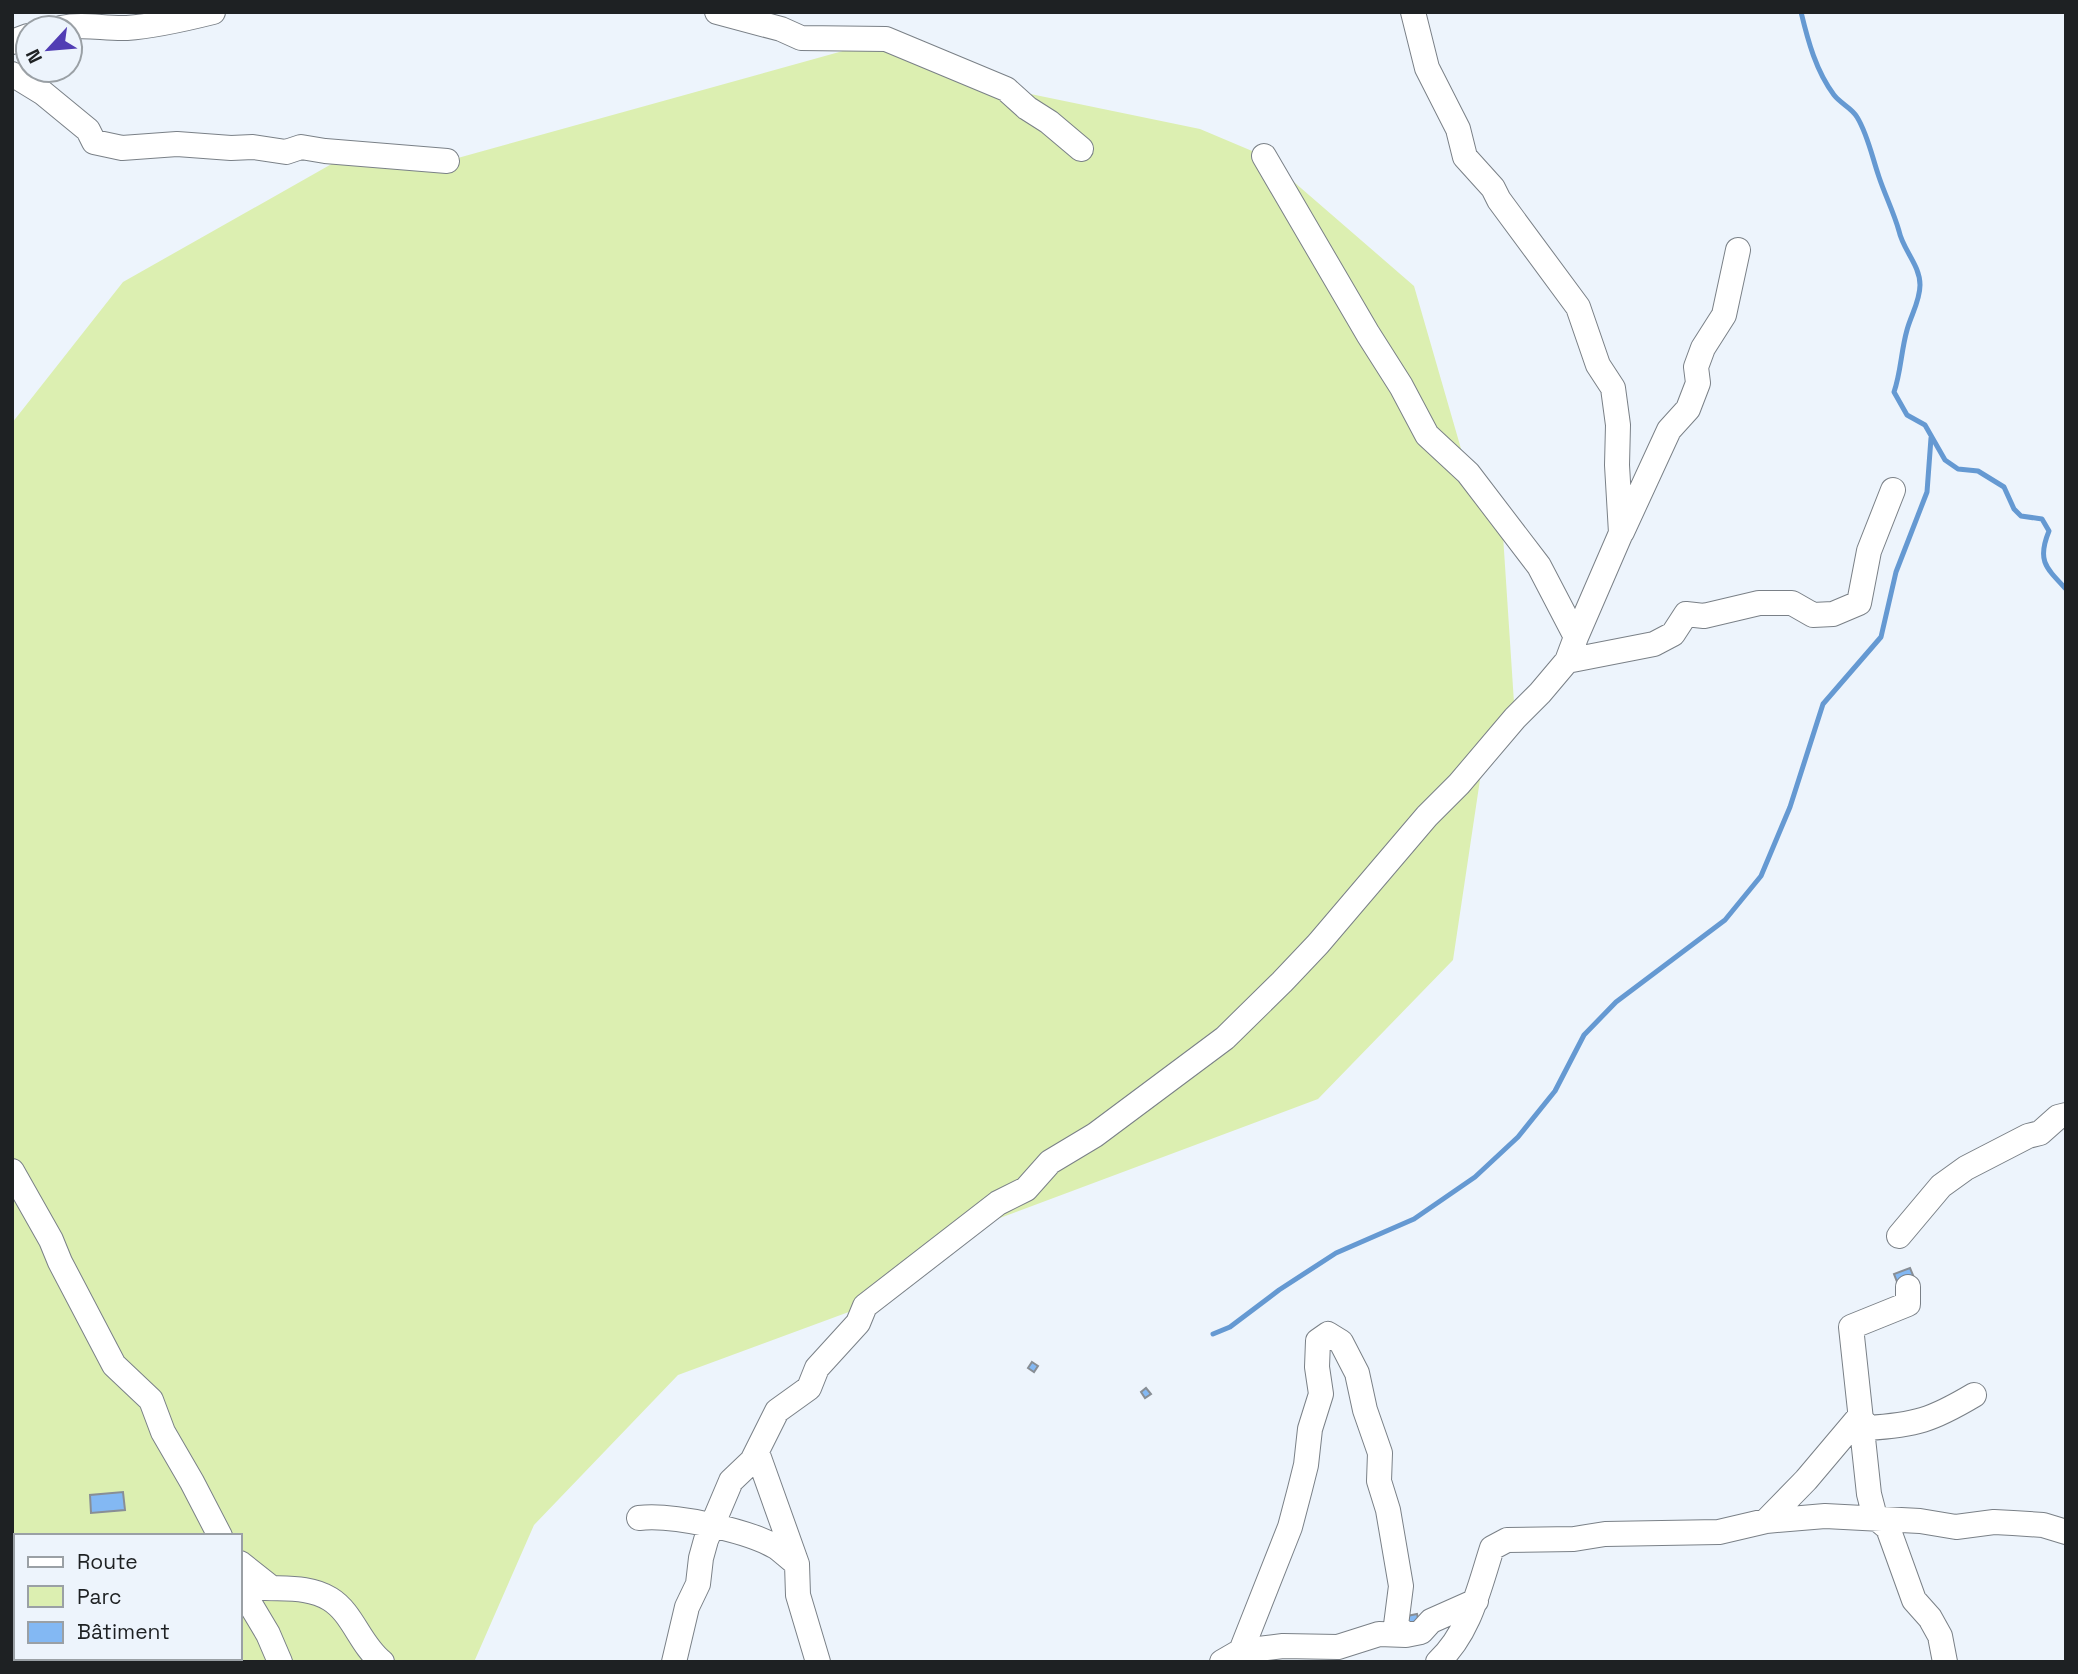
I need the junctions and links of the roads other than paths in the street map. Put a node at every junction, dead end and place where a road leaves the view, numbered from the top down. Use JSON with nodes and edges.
{"nodes":[{"id":1,"x":213,"y":12,"type":"edge"},
{"id":2,"x":717,"y":12,"type":"edge"},
{"id":3,"x":1413,"y":12,"type":"edge"},
{"id":4,"x":84,"y":25,"type":"edge"},
{"id":5,"x":12,"y":74,"type":"edge"},
{"id":6,"x":1081,"y":149,"type":"dead end"},
{"id":7,"x":1264,"y":156,"type":"dead end"},
{"id":8,"x":447,"y":161,"type":"dead end"},
{"id":9,"x":1738,"y":250,"type":"dead end"},
{"id":10,"x":1893,"y":490,"type":"dead end"},
{"id":11,"x":1621,"y":533,"type":"junction"},
{"id":12,"x":1576,"y":636,"type":"junction"},
{"id":13,"x":1567,"y":661,"type":"junction"},
{"id":14,"x":2066,"y":1115,"type":"edge"},
{"id":15,"x":12,"y":1171,"type":"edge"},
{"id":16,"x":1899,"y":1236,"type":"dead end"},
{"id":17,"x":1908,"y":1287,"type":"dead end"},
{"id":18,"x":1974,"y":1395,"type":"dead end"},
{"id":19,"x":1860,"y":1416,"type":"junction"},
{"id":20,"x":757,"y":1452,"type":"junction"},
{"id":21,"x":1875,"y":1517,"type":"junction"},
{"id":22,"x":639,"y":1518,"type":"dead end"},
{"id":23,"x":1766,"y":1521,"type":"junction"},
{"id":24,"x":711,"y":1527,"type":"junction"},
{"id":25,"x":2054,"y":1529,"type":"edge"},
{"id":26,"x":219,"y":1534,"type":"edge"},
{"id":27,"x":2066,"y":1538,"type":"edge"},
{"id":28,"x":797,"y":1564,"type":"junction"},
{"id":29,"x":242,"y":1565,"type":"edge"},
{"id":30,"x":242,"y":1586,"type":"edge"},
{"id":31,"x":269,"y":1586,"type":"junction"},
{"id":32,"x":242,"y":1589,"type":"edge"},
{"id":33,"x":1476,"y":1601,"type":"junction"},
{"id":34,"x":1405,"y":1635,"type":"junction"},
{"id":35,"x":1232,"y":1658,"type":"edge"},
{"id":36,"x":280,"y":1662,"type":"edge"},
{"id":37,"x":382,"y":1662,"type":"edge"},
{"id":38,"x":674,"y":1662,"type":"edge"},
{"id":39,"x":818,"y":1662,"type":"edge"},
{"id":40,"x":1438,"y":1662,"type":"edge"},
{"id":41,"x":1945,"y":1662,"type":"edge"}],
"edges":[{"from":1,"to":4,"type":"street"},
{"from":2,"to":6,"type":"street"},
{"from":3,"to":11,"type":"street"},
{"from":5,"to":8,"type":"street"},
{"from":7,"to":12,"type":"street"},
{"from":9,"to":11,"type":"street"},
{"from":10,"to":13,"type":"street"},
{"from":11,"to":12,"type":"street"},
{"from":12,"to":13,"type":"street"},
{"from":13,"to":20,"type":"street"},
{"from":14,"to":16,"type":"street"},
{"from":15,"to":26,"type":"street"},
{"from":17,"to":19,"type":"street"},
{"from":18,"to":19,"type":"street"},
{"from":19,"to":21,"type":"street"},
{"from":19,"to":23,"type":"street"},
{"from":20,"to":24,"type":"street"},
{"from":20,"to":28,"type":"street"},
{"from":21,"to":23,"type":"street"},
{"from":21,"to":25,"type":"street"},
{"from":21,"to":41,"type":"street"},
{"from":22,"to":24,"type":"street"},
{"from":23,"to":33,"type":"street"},
{"from":24,"to":28,"type":"street"},
{"from":24,"to":38,"type":"street"},
{"from":25,"to":27,"type":"street"},
{"from":28,"to":39,"type":"street"},
{"from":29,"to":31,"type":"street"},
{"from":30,"to":31,"type":"street"},
{"from":31,"to":37,"type":"street"},
{"from":32,"to":36,"type":"street"},
{"from":33,"to":34,"type":"street"},
{"from":33,"to":40,"type":"street"},
{"from":34,"to":35,"type":"street"},
{"from":34,"to":35,"type":"street"}]}
